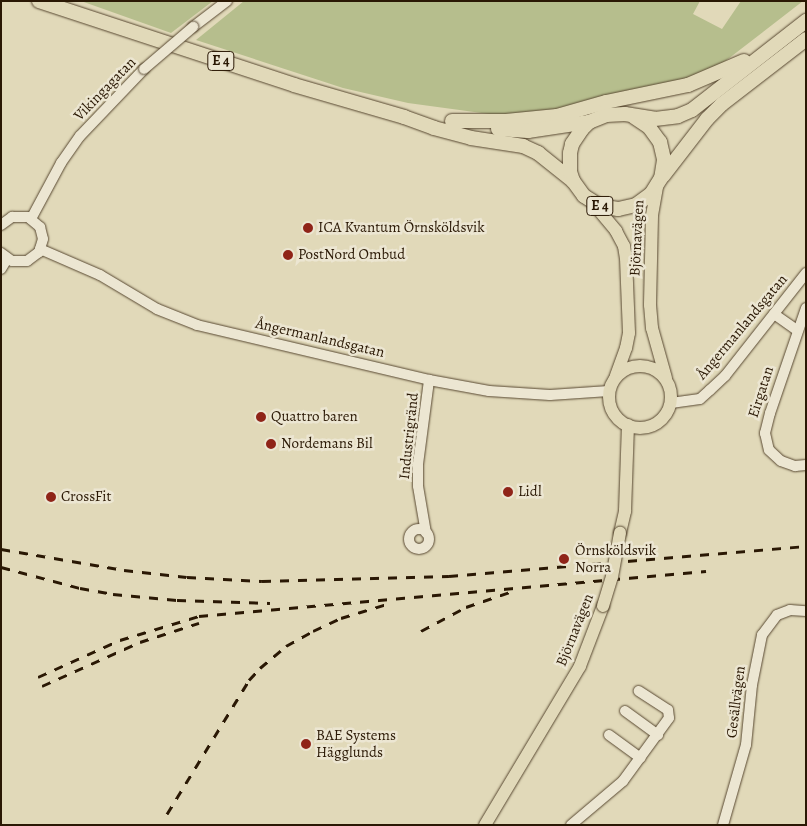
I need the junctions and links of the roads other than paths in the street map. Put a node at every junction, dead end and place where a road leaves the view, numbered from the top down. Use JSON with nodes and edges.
{"nodes":[{"id":1,"x":39,"y":1,"type":"edge"},
{"id":2,"x":227,"y":1,"type":"edge"},
{"id":3,"x":806,"y":21,"type":"edge"},
{"id":4,"x":806,"y":39,"type":"edge"},
{"id":5,"x":763,"y":53,"type":"junction"},
{"id":6,"x":404,"y":117,"type":"junction"},
{"id":7,"x":634,"y":117,"type":"junction"},
{"id":8,"x":452,"y":121,"type":"junction"},
{"id":9,"x":589,"y":122,"type":"junction"},
{"id":10,"x":573,"y":181,"type":"junction"},
{"id":11,"x":659,"y":182,"type":"junction"},
{"id":12,"x":592,"y":202,"type":"junction"},
{"id":13,"x":31,"y":219,"type":"junction"},
{"id":14,"x":1,"y":225,"type":"edge"},
{"id":15,"x":40,"y":249,"type":"junction"},
{"id":16,"x":4,"y":256,"type":"edge"},
{"id":17,"x":1,"y":268,"type":"edge"},
{"id":18,"x":806,"y":273,"type":"edge"},
{"id":19,"x":806,"y":308,"type":"edge"},
{"id":20,"x":774,"y":314,"type":"junction"},
{"id":21,"x":798,"y":330,"type":"junction"},
{"id":22,"x":429,"y":380,"type":"junction"},
{"id":23,"x":666,"y":380,"type":"junction"},
{"id":24,"x":612,"y":385,"type":"junction"},
{"id":25,"x":671,"y":402,"type":"junction"},
{"id":26,"x":628,"y":426,"type":"junction"},
{"id":27,"x":806,"y":465,"type":"edge"},
{"id":28,"x":423,"y":529,"type":"dead end"},
{"id":29,"x":806,"y":611,"type":"edge"},
{"id":30,"x":639,"y":691,"type":"dead end"},
{"id":31,"x":625,"y":711,"type":"dead end"},
{"id":32,"x":609,"y":735,"type":"dead end"},
{"id":33,"x":658,"y":735,"type":"junction"},
{"id":34,"x":641,"y":758,"type":"junction"},
{"id":35,"x":485,"y":825,"type":"edge"},
{"id":36,"x":572,"y":825,"type":"edge"},
{"id":37,"x":723,"y":825,"type":"edge"}],
"edges":[{"from":1,"to":6,"type":"highway","number":"E 4"},
{"from":2,"to":13,"type":"street","name":"Vikingagatan","bridge":true},
{"from":3,"to":5,"type":"highway","number":"E 4"},
{"from":4,"to":11,"type":"highway","number":"E 4"},
{"from":5,"to":7,"type":"highway","number":"E 4"},
{"from":5,"to":8,"type":"highway"},
{"from":6,"to":8,"type":"highway","number":"E 4"},
{"from":6,"to":10,"type":"highway","number":"E 4"},
{"from":7,"to":9,"type":"highway","number":"E 4"},
{"from":7,"to":11,"type":"highway"},
{"from":8,"to":9,"type":"highway","number":"E 4"},
{"from":9,"to":10,"type":"highway","number":"E 4"},
{"from":10,"to":12,"type":"highway","number":"E 4"},
{"from":11,"to":12,"type":"highway","number":"E 4"},
{"from":11,"to":23,"type":"main road","name":"Björnavägen"},
{"from":12,"to":24,"type":"main road","name":"Björnavägen"},
{"from":13,"to":14,"type":"street"},
{"from":13,"to":15,"type":"street"},
{"from":15,"to":16,"type":"street"},
{"from":15,"to":22,"type":"street","name":"Ångermanlandsgatan"},
{"from":16,"to":17,"type":"street"},
{"from":18,"to":20,"type":"street","name":"Ångermanlandsgatan"},
{"from":19,"to":21,"type":"street","name":"Eirgatan"},
{"from":20,"to":21,"type":"street"},
{"from":20,"to":25,"type":"street","name":"Ångermanlandsgatan"},
{"from":21,"to":27,"type":"street","name":"Eirgatan"},
{"from":22,"to":24,"type":"street","name":"Ångermanlandsgatan"},
{"from":22,"to":28,"type":"street","name":"Industrigränd"},
{"from":23,"to":24,"type":"main road"},
{"from":23,"to":25,"type":"main road"},
{"from":24,"to":26,"type":"main road"},
{"from":25,"to":26,"type":"main road"},
{"from":26,"to":35,"type":"main road","name":"Björnavägen","bridge":true},
{"from":29,"to":37,"type":"street","name":"Gesällvägen"},
{"from":30,"to":33,"type":"street"},
{"from":31,"to":33,"type":"street"},
{"from":32,"to":34,"type":"street"},
{"from":33,"to":34,"type":"street"},
{"from":34,"to":36,"type":"street"}]}
